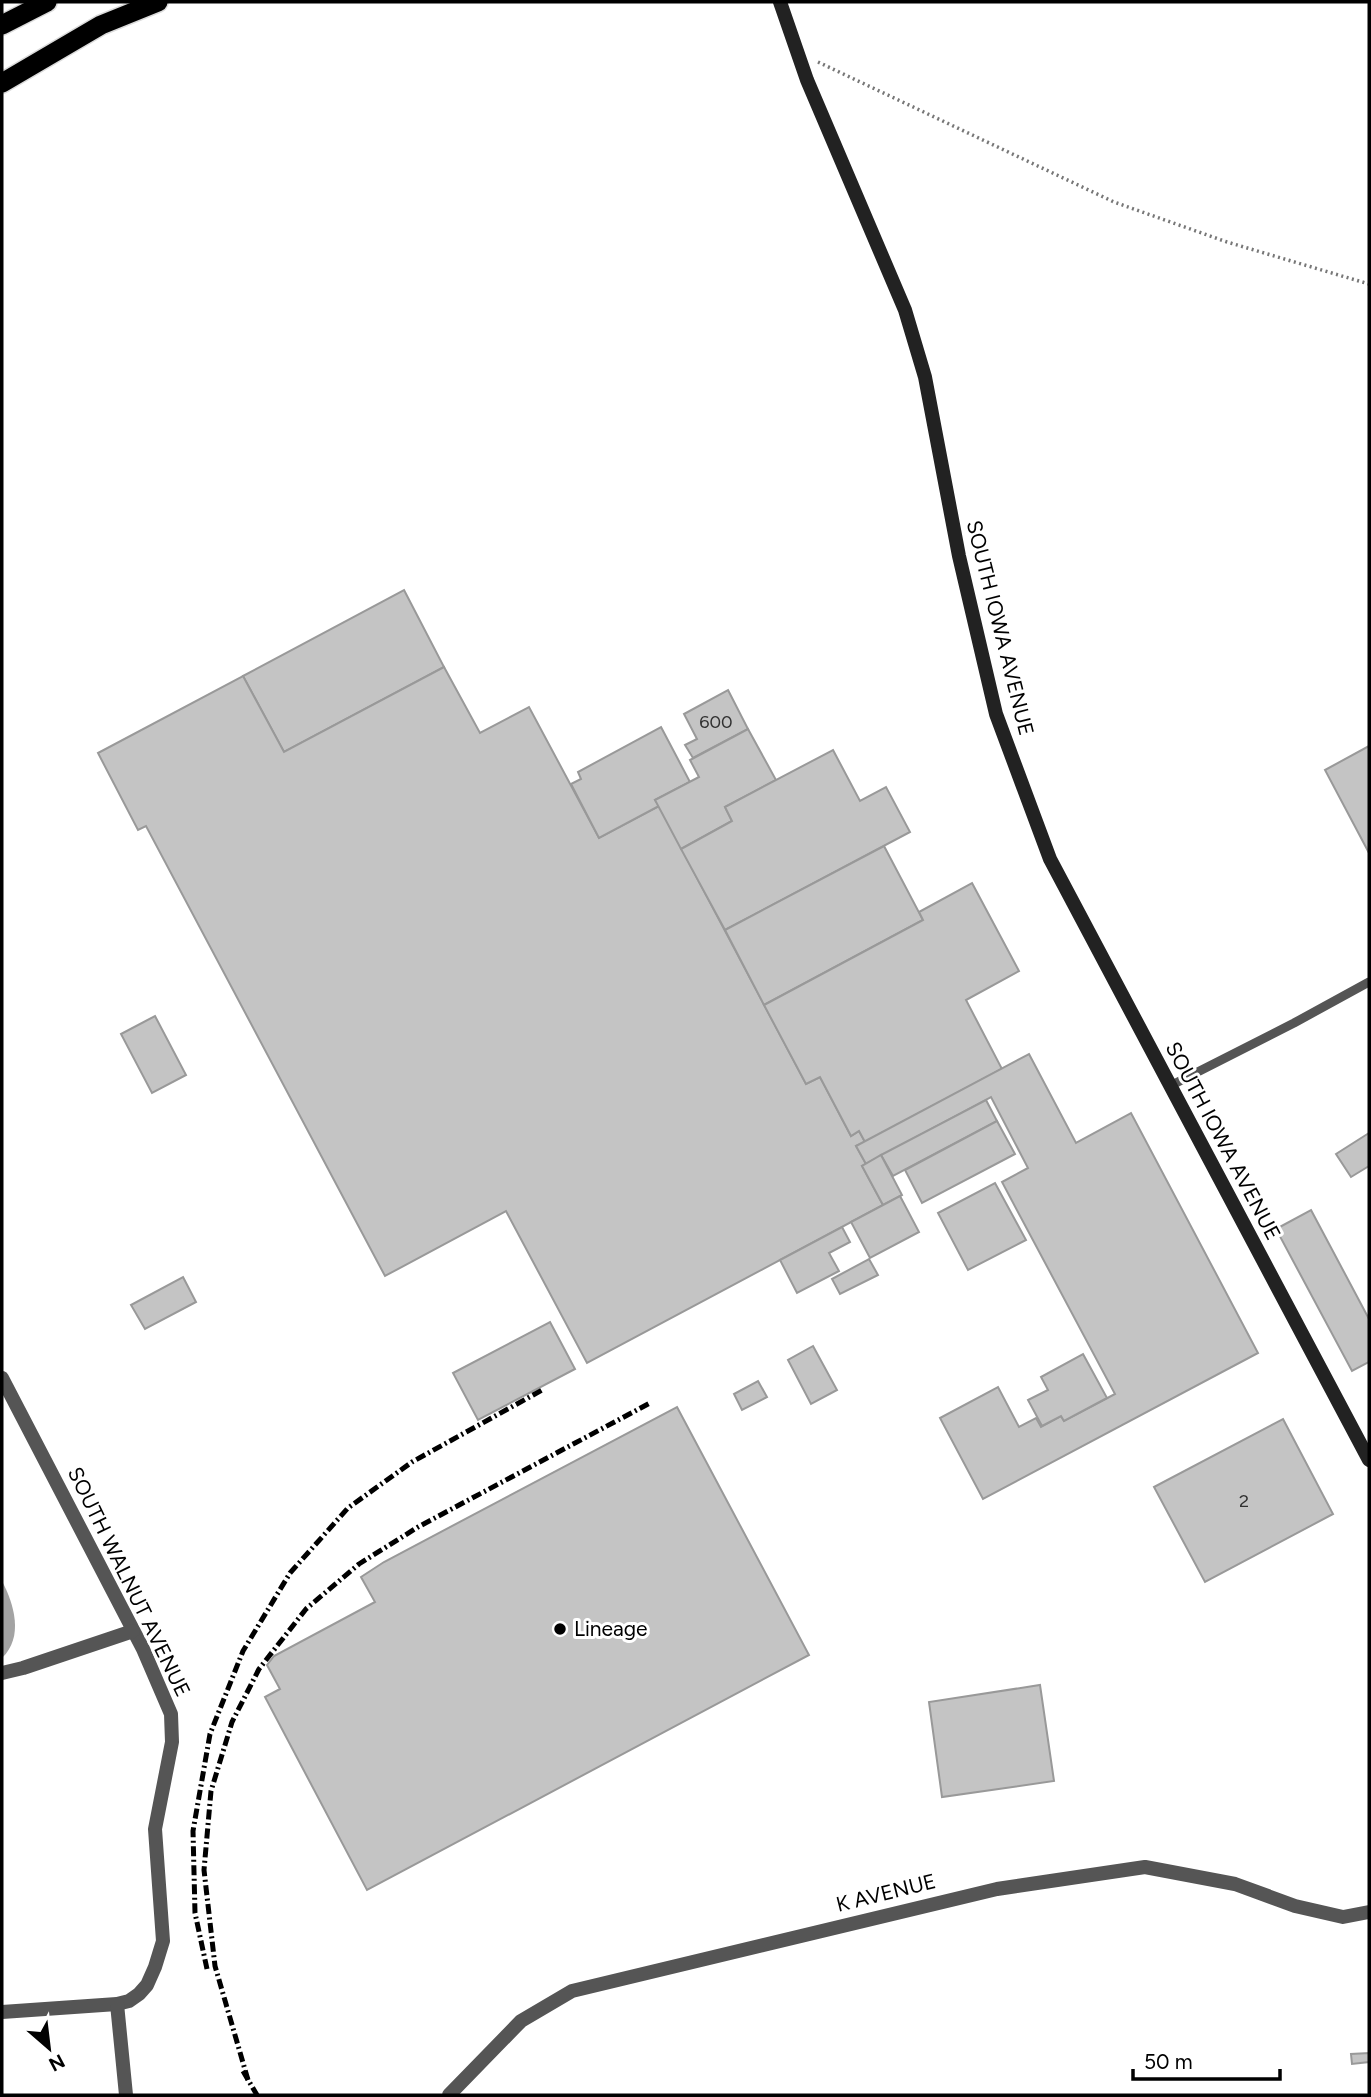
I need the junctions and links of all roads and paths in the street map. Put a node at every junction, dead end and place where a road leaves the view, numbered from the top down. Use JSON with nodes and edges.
{"nodes":[{"id":1,"x":47,"y":2,"type":"edge"},
{"id":2,"x":158,"y":2,"type":"edge"},
{"id":3,"x":780,"y":2,"type":"edge"},
{"id":4,"x":2,"y":25,"type":"edge"},
{"id":5,"x":797,"y":52,"type":"junction"},
{"id":6,"x":2,"y":83,"type":"edge"},
{"id":7,"x":1369,"y":284,"type":"edge"},
{"id":8,"x":1369,"y":982,"type":"edge"},
{"id":9,"x":1170,"y":1086,"type":"junction"},
{"id":10,"x":2,"y":1378,"type":"edge"},
{"id":11,"x":1369,"y":1460,"type":"edge"},
{"id":12,"x":133,"y":1631,"type":"junction"},
{"id":13,"x":2,"y":1673,"type":"edge"},
{"id":14,"x":1369,"y":1912,"type":"edge"},
{"id":15,"x":117,"y":2004,"type":"junction"},
{"id":16,"x":2,"y":2012,"type":"edge"},
{"id":17,"x":126,"y":2095,"type":"edge"},
{"id":18,"x":449,"y":2095,"type":"edge"}],
"edges":[{"from":1,"to":4,"type":"highway"},
{"from":2,"to":6,"type":"highway"},
{"from":3,"to":5,"type":"main road","name":"SOUTH IOWA AVENUE"},
{"from":5,"to":7,"type":"path"},
{"from":5,"to":9,"type":"main road","name":"SOUTH IOWA AVENUE"},
{"from":8,"to":9,"type":"lane"},
{"from":9,"to":11,"type":"main road","name":"SOUTH IOWA AVENUE"},
{"from":10,"to":12,"type":"street","name":"SOUTH WALNUT AVENUE"},
{"from":12,"to":13,"type":"street"},
{"from":12,"to":15,"type":"street","name":"SOUTH WALNUT AVENUE"},
{"from":14,"to":18,"type":"street","name":"K AVENUE"},
{"from":15,"to":16,"type":"street"},
{"from":15,"to":17,"type":"street"}]}
